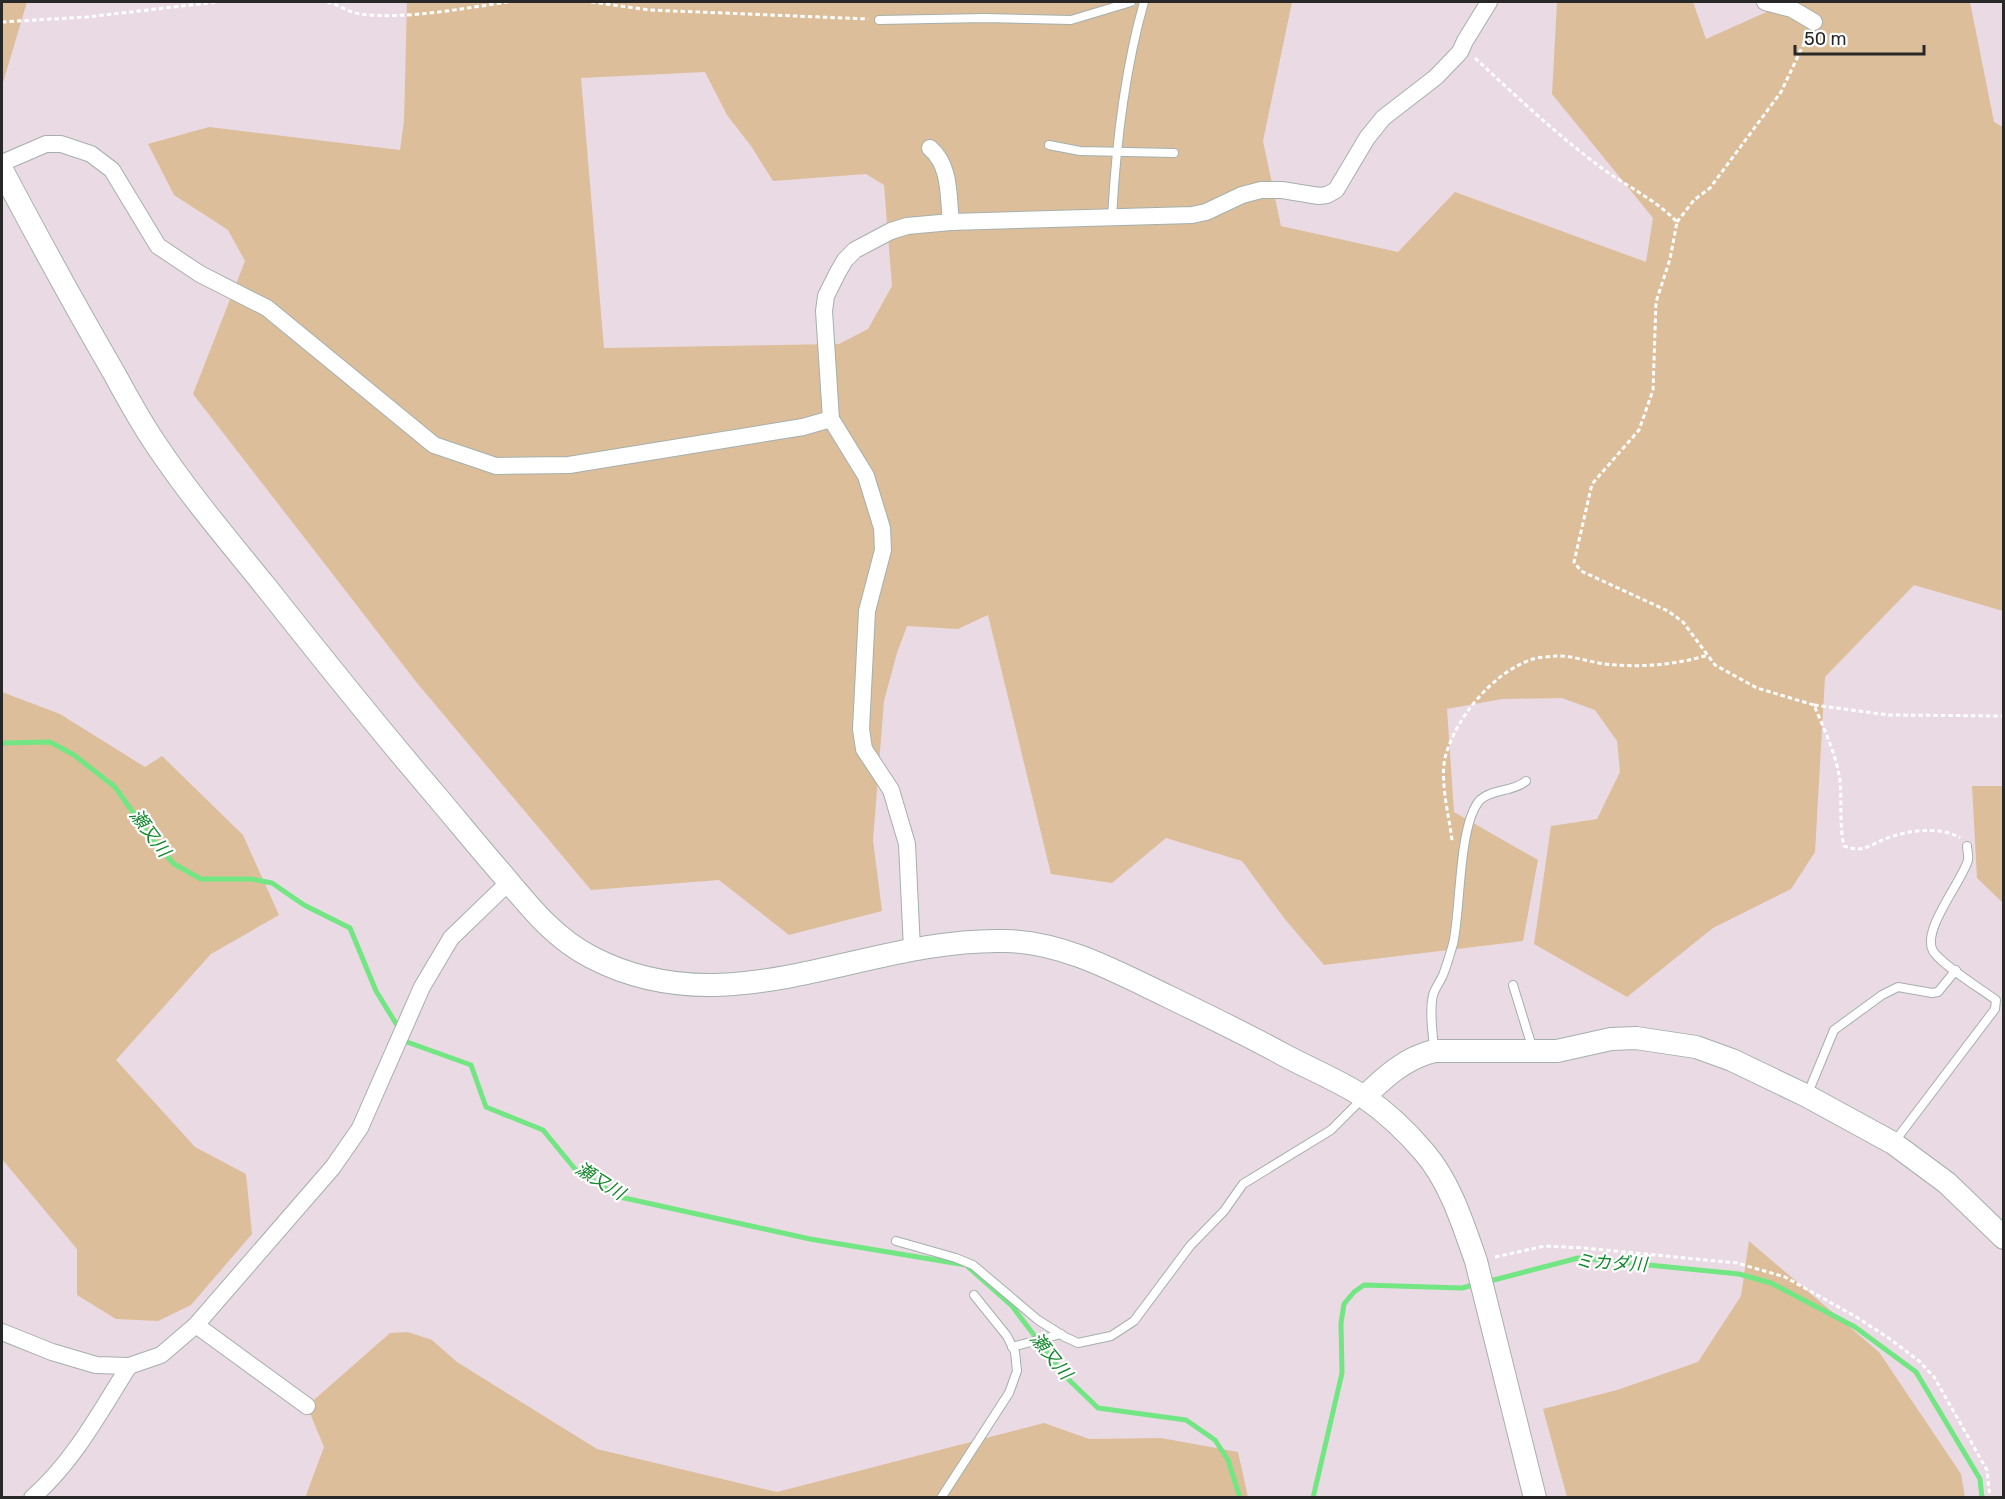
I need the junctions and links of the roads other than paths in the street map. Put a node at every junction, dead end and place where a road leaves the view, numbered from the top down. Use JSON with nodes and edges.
{"nodes":[{"id":1,"x":1131,"y":2,"type":"edge"},
{"id":2,"x":1144,"y":2,"type":"edge"},
{"id":3,"x":1489,"y":2,"type":"edge"},
{"id":4,"x":1765,"y":2,"type":"edge"},
{"id":5,"x":879,"y":20,"type":"road end"},
{"id":6,"x":1814,"y":22,"type":"road end"},
{"id":7,"x":1049,"y":145,"type":"dead end"},
{"id":8,"x":930,"y":148,"type":"dead end"},
{"id":9,"x":1116,"y":153,"type":"junction"},
{"id":10,"x":1174,"y":153,"type":"dead end"},
{"id":11,"x":2,"y":163,"type":"edge"},
{"id":12,"x":2,"y":170,"type":"edge"},
{"id":13,"x":1112,"y":217,"type":"junction"},
{"id":14,"x":951,"y":222,"type":"junction"},
{"id":15,"x":831,"y":419,"type":"junction"},
{"id":16,"x":1526,"y":781,"type":"dead end"},
{"id":17,"x":1967,"y":846,"type":"road end"},
{"id":18,"x":509,"y":882,"type":"junction"},
{"id":19,"x":912,"y":949,"type":"junction"},
{"id":20,"x":1956,"y":970,"type":"junction"},
{"id":21,"x":1513,"y":985,"type":"dead end"},
{"id":22,"x":1434,"y":1051,"type":"junction"},
{"id":23,"x":1533,"y":1051,"type":"junction"},
{"id":24,"x":1807,"y":1096,"type":"junction"},
{"id":25,"x":1364,"y":1097,"type":"junction"},
{"id":26,"x":1893,"y":1143,"type":"junction"},
{"id":27,"x":2004,"y":1238,"type":"edge"},
{"id":28,"x":896,"y":1241,"type":"dead end"},
{"id":29,"x":974,"y":1295,"type":"dead end"},
{"id":30,"x":196,"y":1325,"type":"junction"},
{"id":31,"x":2,"y":1332,"type":"edge"},
{"id":32,"x":1061,"y":1334,"type":"junction"},
{"id":33,"x":1012,"y":1347,"type":"junction"},
{"id":34,"x":129,"y":1366,"type":"junction"},
{"id":35,"x":307,"y":1406,"type":"dead end"},
{"id":36,"x":32,"y":1497,"type":"edge"},
{"id":37,"x":941,"y":1497,"type":"edge"},
{"id":38,"x":1535,"y":1497,"type":"edge"}],
"edges":[{"from":1,"to":5,"type":"lane"},
{"from":2,"to":9,"type":"lane"},
{"from":3,"to":13,"type":"street"},
{"from":4,"to":6,"type":"street"},
{"from":7,"to":9,"type":"lane"},
{"from":8,"to":14,"type":"street"},
{"from":9,"to":10,"type":"lane"},
{"from":9,"to":13,"type":"lane"},
{"from":11,"to":15,"type":"street"},
{"from":12,"to":18,"type":"street"},
{"from":13,"to":14,"type":"street"},
{"from":14,"to":15,"type":"street"},
{"from":15,"to":19,"type":"street"},
{"from":16,"to":22,"type":"lane"},
{"from":17,"to":20,"type":"lane"},
{"from":18,"to":19,"type":"street"},
{"from":18,"to":30,"type":"street"},
{"from":19,"to":25,"type":"street"},
{"from":20,"to":24,"type":"lane"},
{"from":20,"to":26,"type":"lane"},
{"from":21,"to":23,"type":"lane"},
{"from":22,"to":23,"type":"street"},
{"from":22,"to":25,"type":"street"},
{"from":23,"to":24,"type":"street"},
{"from":24,"to":26,"type":"street"},
{"from":25,"to":32,"type":"lane"},
{"from":25,"to":38,"type":"street"},
{"from":26,"to":27,"type":"street"},
{"from":28,"to":32,"type":"lane"},
{"from":29,"to":33,"type":"lane"},
{"from":30,"to":34,"type":"street"},
{"from":30,"to":35,"type":"street"},
{"from":31,"to":34,"type":"street"},
{"from":32,"to":33,"type":"lane"},
{"from":33,"to":37,"type":"lane"},
{"from":34,"to":36,"type":"street"}]}
